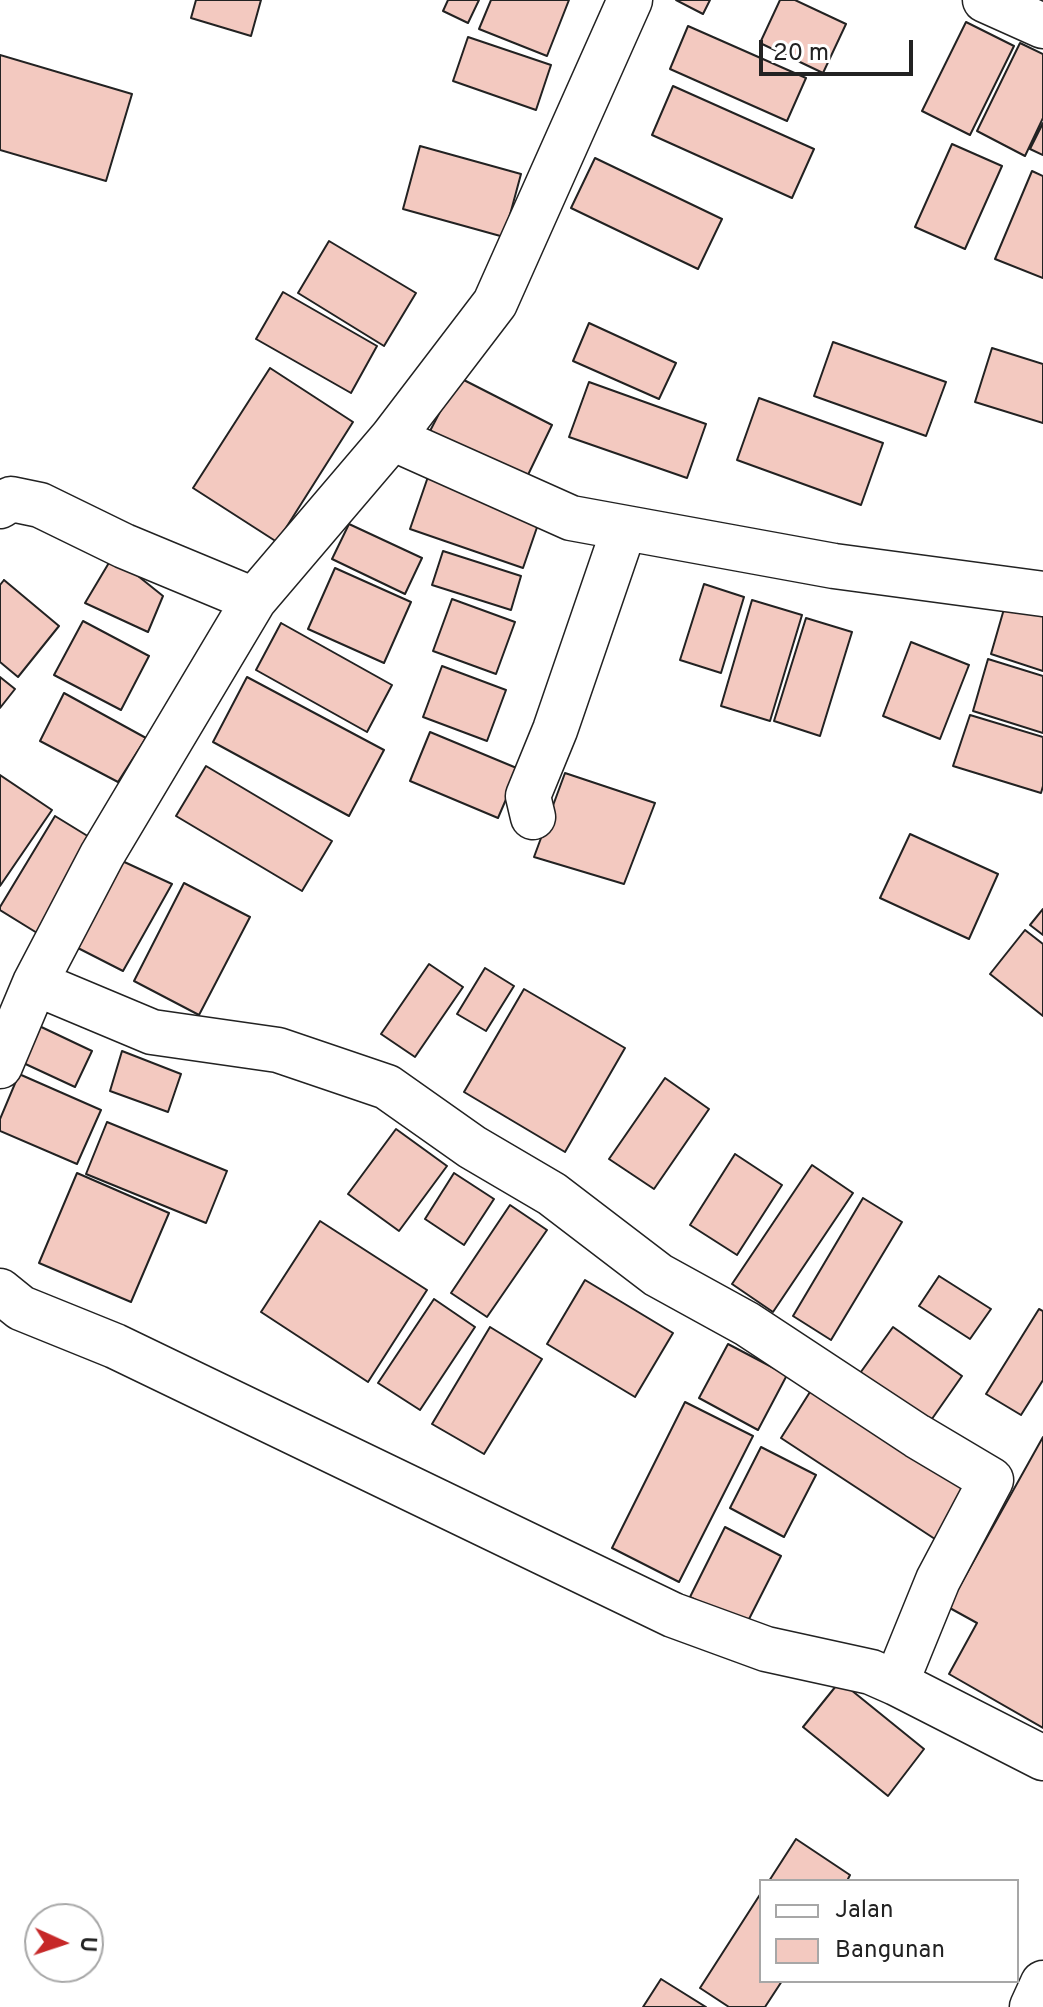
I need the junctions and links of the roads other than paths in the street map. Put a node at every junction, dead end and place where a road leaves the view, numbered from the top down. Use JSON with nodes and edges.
{"nodes":[{"id":1,"x":630,"y":0,"type":"edge"},
{"id":2,"x":985,"y":0,"type":"edge"},
{"id":3,"x":1043,"y":26,"type":"edge"},
{"id":4,"x":392,"y":438,"type":"junction"},
{"id":5,"x":0,"y":506,"type":"edge"},
{"id":6,"x":624,"y":529,"type":"junction"},
{"id":7,"x":1041,"y":589,"type":"edge"},
{"id":8,"x":254,"y":600,"type":"junction"},
{"id":9,"x":533,"y":817,"type":"dead end"},
{"id":10,"x":35,"y":983,"type":"junction"},
{"id":11,"x":0,"y":1066,"type":"edge"},
{"id":12,"x":0,"y":1291,"type":"edge"},
{"id":13,"x":896,"y":1683,"type":"junction"},
{"id":14,"x":1043,"y":1758,"type":"edge"},
{"id":15,"x":1043,"y":1983,"type":"edge"},
{"id":16,"x":1032,"y":2007,"type":"edge"}],
"edges":[{"from":1,"to":4,"type":"street"},
{"from":2,"to":3,"type":"street"},
{"from":4,"to":6,"type":"street"},
{"from":4,"to":8,"type":"street"},
{"from":5,"to":8,"type":"street"},
{"from":6,"to":7,"type":"street"},
{"from":6,"to":9,"type":"street"},
{"from":8,"to":10,"type":"street"},
{"from":10,"to":11,"type":"street"},
{"from":10,"to":13,"type":"street"},
{"from":12,"to":13,"type":"street"},
{"from":13,"to":14,"type":"street"},
{"from":15,"to":16,"type":"street"}]}
